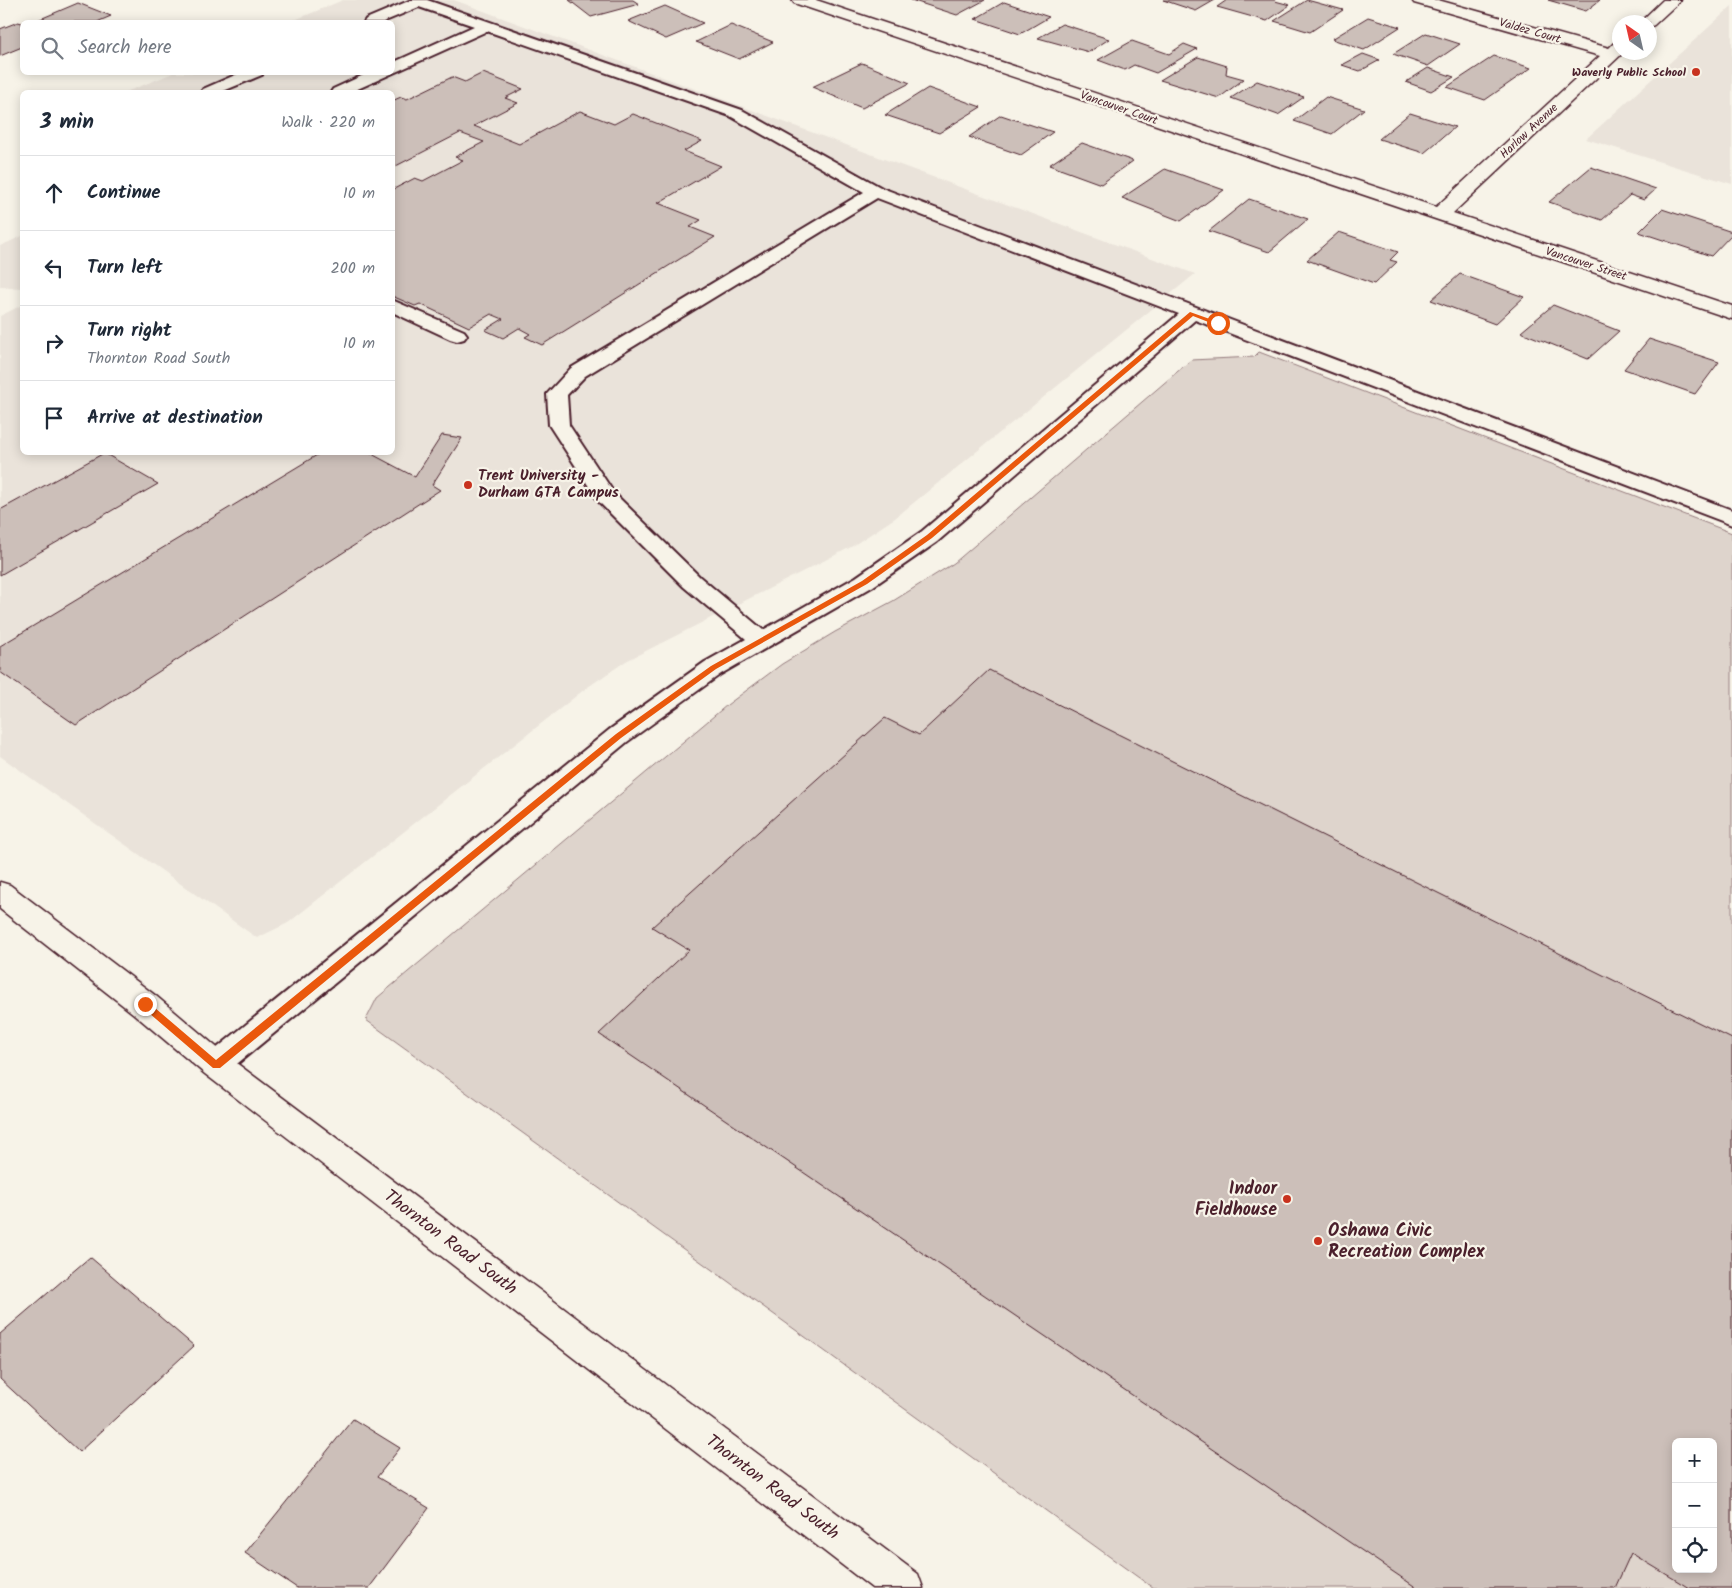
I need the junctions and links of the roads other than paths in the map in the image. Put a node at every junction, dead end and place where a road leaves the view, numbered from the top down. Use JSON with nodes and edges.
{"nodes":[{"id":1,"x":800,"y":0,"type":"edge"},
{"id":2,"x":1420,"y":0,"type":"edge"},
{"id":3,"x":1673,"y":0,"type":"edge"},
{"id":4,"x":1656,"y":15,"type":"edge"},
{"id":5,"x":376,"y":20,"type":"edge"},
{"id":6,"x":486,"y":26,"type":"junction"},
{"id":7,"x":1612,"y":50,"type":"edge"},
{"id":8,"x":1612,"y":55,"type":"edge"},
{"id":9,"x":395,"y":68,"type":"edge"},
{"id":10,"x":249,"y":75,"type":"edge"},
{"id":11,"x":377,"y":75,"type":"edge"},
{"id":12,"x":214,"y":90,"type":"edge"},
{"id":13,"x":344,"y":90,"type":"edge"},
{"id":14,"x":876,"y":192,"type":"junction"},
{"id":15,"x":1439,"y":215,"type":"junction"},
{"id":16,"x":395,"y":306,"type":"edge"},
{"id":17,"x":1192,"y":313,"type":"junction"},
{"id":18,"x":1732,"y":313,"type":"edge"},
{"id":19,"x":457,"y":335,"type":"dead end"},
{"id":20,"x":1732,"y":518,"type":"edge"},
{"id":21,"x":761,"y":640,"type":"junction"},
{"id":22,"x":0,"y":893,"type":"edge"},
{"id":23,"x":216,"y":1065,"type":"junction"},
{"id":24,"x":904,"y":1588,"type":"edge"}],
"edges":[{"from":1,"to":15,"type":"street","name":"Vancouver Court"},
{"from":2,"to":7,"type":"street","name":"Valdez Court"},
{"from":3,"to":4,"type":"street"},
{"from":5,"to":6,"type":"lane"},
{"from":6,"to":9,"type":"lane"},
{"from":6,"to":14,"type":"lane"},
{"from":8,"to":15,"type":"street","name":"Harlow Avenue"},
{"from":10,"to":12,"type":"lane"},
{"from":11,"to":13,"type":"lane"},
{"from":14,"to":17,"type":"lane"},
{"from":14,"to":21,"type":"lane"},
{"from":15,"to":18,"type":"street","name":"Vancouver Street"},
{"from":16,"to":19,"type":"lane"},
{"from":17,"to":20,"type":"lane"},
{"from":17,"to":21,"type":"lane"},
{"from":21,"to":23,"type":"lane"},
{"from":22,"to":23,"type":"street","name":"Thornton Road South"},
{"from":23,"to":24,"type":"street","name":"Thornton Road South"}]}
